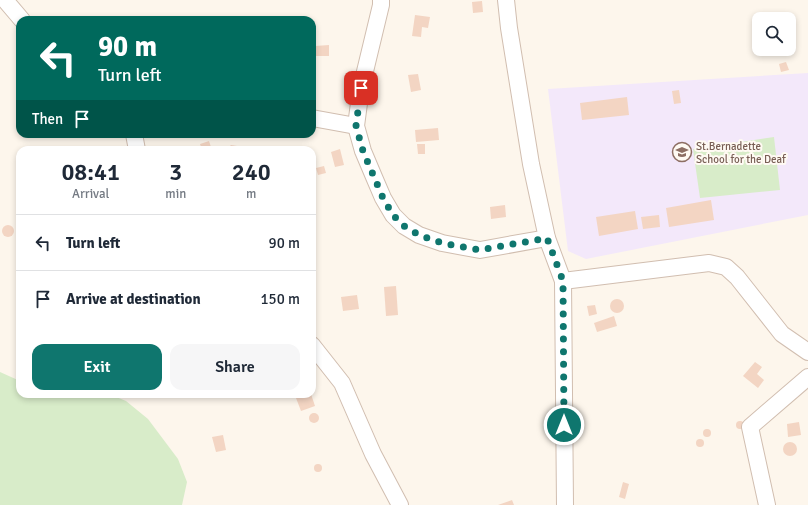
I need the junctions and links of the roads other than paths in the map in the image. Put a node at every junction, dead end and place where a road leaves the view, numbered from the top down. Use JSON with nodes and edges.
{"nodes":[{"id":1,"x":5,"y":0,"type":"edge"},
{"id":2,"x":381,"y":0,"type":"edge"},
{"id":3,"x":506,"y":0,"type":"edge"},
{"id":4,"x":19,"y":16,"type":"edge"},
{"id":5,"x":316,"y":119,"type":"edge"},
{"id":6,"x":356,"y":126,"type":"junction"},
{"id":7,"x":547,"y":238,"type":"junction"},
{"id":8,"x":563,"y":281,"type":"junction"},
{"id":9,"x":316,"y":350,"type":"edge"},
{"id":10,"x":808,"y":352,"type":"edge"},
{"id":11,"x":808,"y":378,"type":"edge"},
{"id":12,"x":400,"y":505,"type":"edge"},
{"id":13,"x":564,"y":505,"type":"edge"},
{"id":14,"x":767,"y":505,"type":"edge"}],
"edges":[{"from":1,"to":4,"type":"street"},
{"from":2,"to":6,"type":"street"},
{"from":3,"to":7,"type":"street"},
{"from":5,"to":6,"type":"street"},
{"from":6,"to":7,"type":"street"},
{"from":7,"to":8,"type":"street"},
{"from":8,"to":10,"type":"street"},
{"from":8,"to":13,"type":"street"},
{"from":9,"to":12,"type":"street"},
{"from":11,"to":14,"type":"street"}]}
